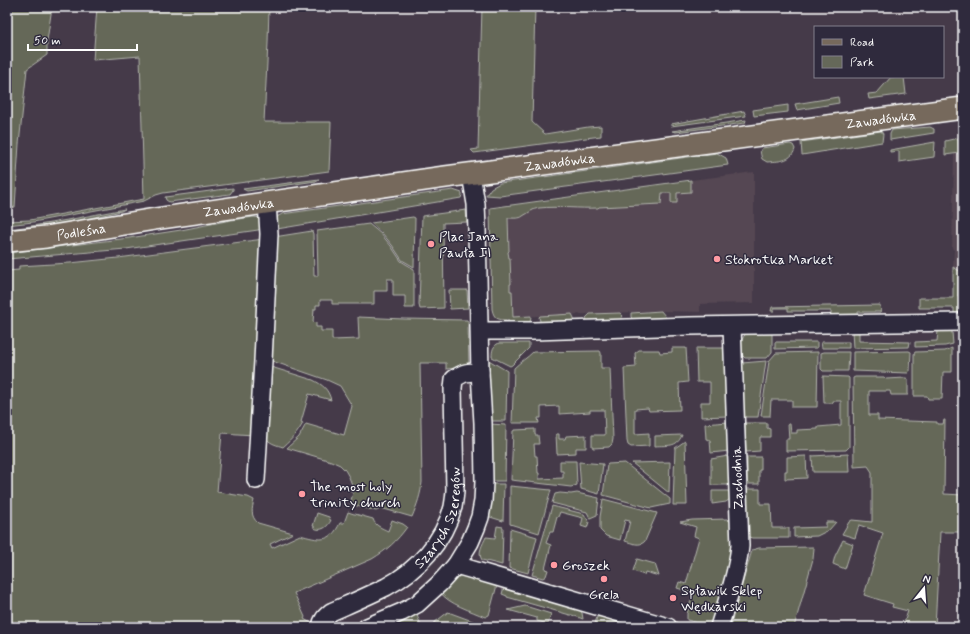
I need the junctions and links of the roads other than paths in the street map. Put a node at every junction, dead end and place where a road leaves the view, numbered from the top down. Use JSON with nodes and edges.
{"nodes":[{"id":1,"x":963,"y":108,"type":"edge"},
{"id":2,"x":471,"y":174,"type":"junction"},
{"id":3,"x":267,"y":202,"type":"junction"},
{"id":4,"x":155,"y":219,"type":"joint"},
{"id":5,"x":7,"y":241,"type":"edge"},
{"id":6,"x":963,"y":322,"type":"edge"},
{"id":7,"x":732,"y":326,"type":"junction"},
{"id":8,"x":480,"y":331,"type":"junction"},
{"id":9,"x":480,"y":372,"type":"junction"},
{"id":10,"x":256,"y":480,"type":"dead end"},
{"id":11,"x":456,"y":565,"type":"junction"},
{"id":12,"x":321,"y":627,"type":"edge"},
{"id":13,"x":367,"y":627,"type":"edge"},
{"id":14,"x":668,"y":627,"type":"edge"},
{"id":15,"x":719,"y":627,"type":"edge"}],
"edges":[{"from":1,"to":2,"type":"main road","name":"Zawadówka"},
{"from":2,"to":3,"type":"main road","name":"Zawadówka"},
{"from":2,"to":8,"type":"street"},
{"from":3,"to":4,"type":"main road","name":"Zawadówka"},
{"from":3,"to":10,"type":"street"},
{"from":4,"to":5,"type":"main road","name":"Podleśna"},
{"from":6,"to":7,"type":"street"},
{"from":7,"to":8,"type":"street"},
{"from":7,"to":15,"type":"street","name":"Zachodnia"},
{"from":8,"to":9,"type":"street"},
{"from":9,"to":11,"type":"street"},
{"from":9,"to":12,"type":"street","name":"Szarych Szeregów"},
{"from":11,"to":13,"type":"street"},
{"from":11,"to":14,"type":"street"}]}
